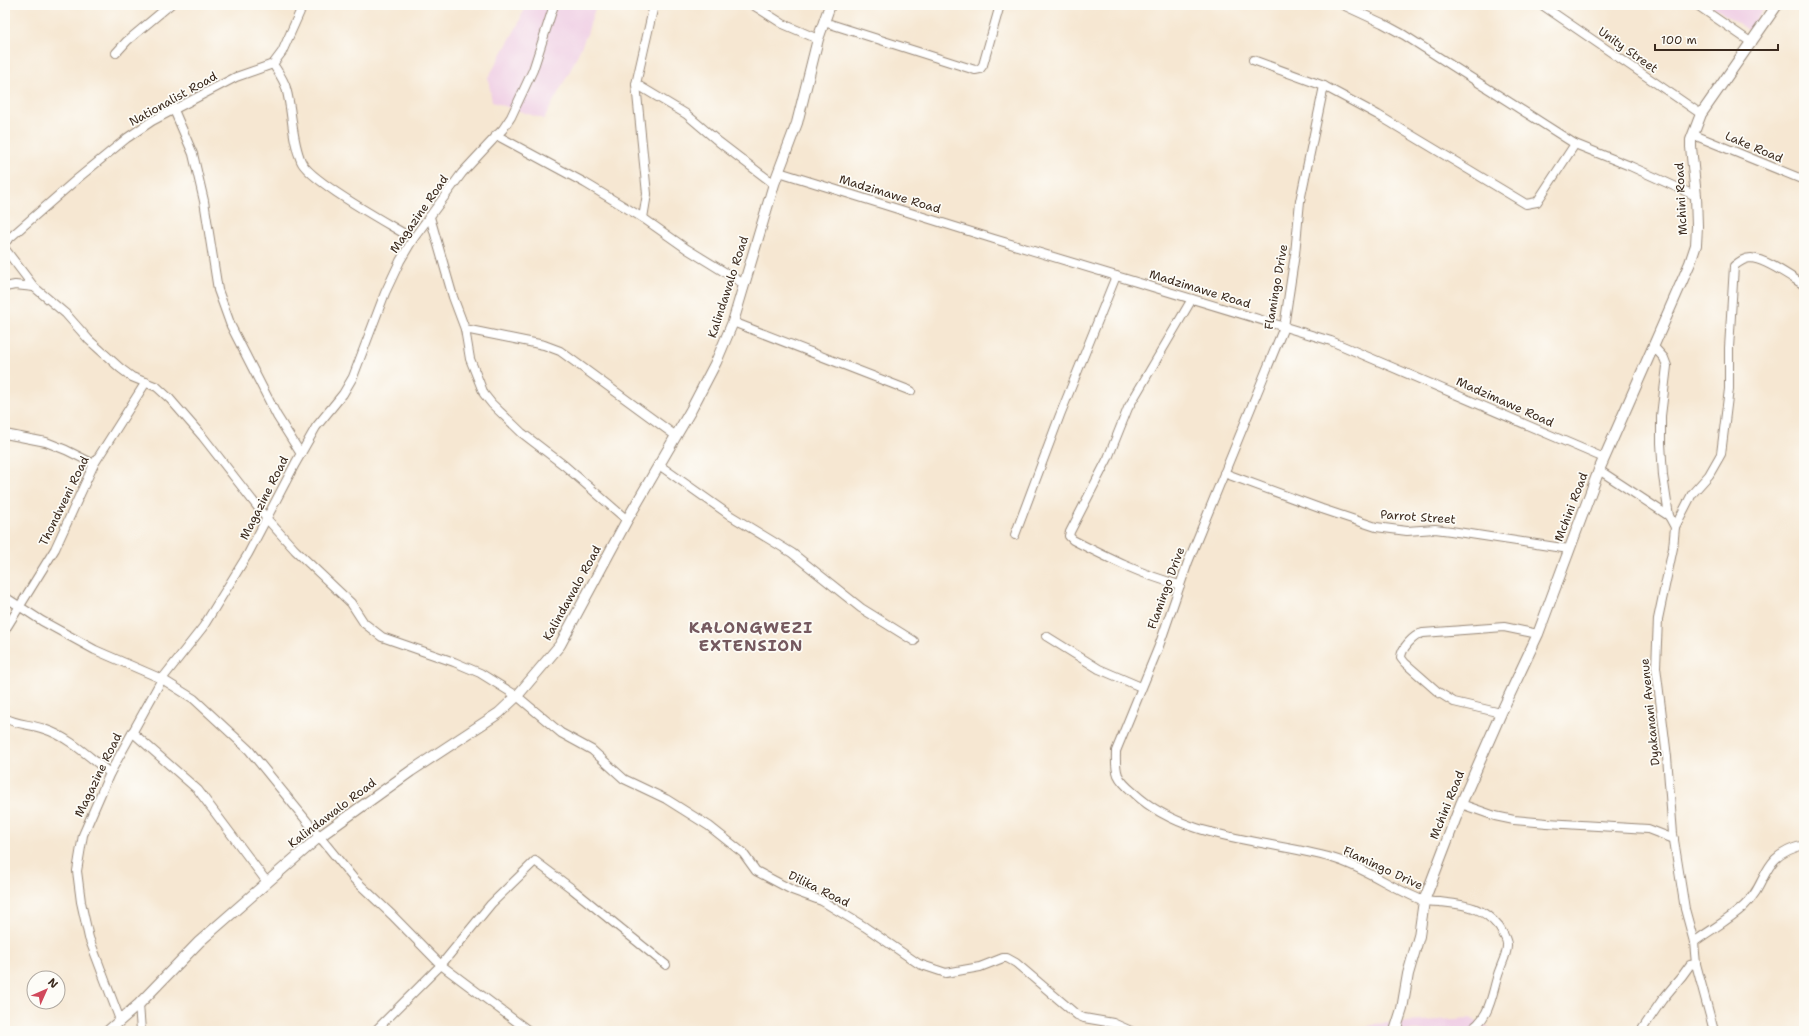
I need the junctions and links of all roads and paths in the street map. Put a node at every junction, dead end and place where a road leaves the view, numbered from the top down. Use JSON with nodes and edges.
{"nodes":[{"id":1,"x":170,"y":5,"type":"edge"},
{"id":2,"x":303,"y":5,"type":"edge"},
{"id":3,"x":554,"y":5,"type":"edge"},
{"id":4,"x":654,"y":5,"type":"edge"},
{"id":5,"x":753,"y":5,"type":"edge"},
{"id":6,"x":830,"y":5,"type":"edge"},
{"id":7,"x":1000,"y":5,"type":"edge"},
{"id":8,"x":1342,"y":5,"type":"edge"},
{"id":9,"x":1542,"y":5,"type":"edge"},
{"id":10,"x":1697,"y":5,"type":"edge"},
{"id":11,"x":1777,"y":5,"type":"edge"},
{"id":12,"x":824,"y":22,"type":"junction"},
{"id":13,"x":818,"y":39,"type":"junction"},
{"id":14,"x":1752,"y":43,"type":"junction"},
{"id":15,"x":116,"y":53,"type":"dead end"},
{"id":16,"x":1253,"y":60,"type":"dead end"},
{"id":17,"x":273,"y":64,"type":"junction"},
{"id":18,"x":636,"y":84,"type":"junction"},
{"id":19,"x":1324,"y":86,"type":"junction"},
{"id":20,"x":174,"y":110,"type":"junction"},
{"id":21,"x":1701,"y":114,"type":"junction"},
{"id":22,"x":1694,"y":134,"type":"junction"},
{"id":23,"x":496,"y":136,"type":"junction"},
{"id":24,"x":1575,"y":144,"type":"junction"},
{"id":25,"x":779,"y":172,"type":"junction"},
{"id":26,"x":1804,"y":180,"type":"edge"},
{"id":27,"x":774,"y":184,"type":"junction"},
{"id":28,"x":1696,"y":196,"type":"junction"},
{"id":29,"x":430,"y":217,"type":"junction"},
{"id":30,"x":643,"y":218,"type":"junction"},
{"id":31,"x":413,"y":239,"type":"junction"},
{"id":32,"x":5,"y":242,"type":"edge"},
{"id":33,"x":5,"y":249,"type":"edge"},
{"id":34,"x":1116,"y":276,"type":"junction"},
{"id":35,"x":744,"y":284,"type":"junction"},
{"id":36,"x":1804,"y":285,"type":"edge"},
{"id":37,"x":5,"y":287,"type":"edge"},
{"id":38,"x":34,"y":287,"type":"junction"},
{"id":39,"x":1192,"y":299,"type":"junction"},
{"id":40,"x":732,"y":322,"type":"junction"},
{"id":41,"x":1284,"y":327,"type":"junction"},
{"id":42,"x":465,"y":328,"type":"junction"},
{"id":43,"x":1653,"y":346,"type":"junction"},
{"id":44,"x":146,"y":382,"type":"junction"},
{"id":45,"x":911,"y":391,"type":"dead end"},
{"id":46,"x":5,"y":434,"type":"edge"},
{"id":47,"x":676,"y":436,"type":"junction"},
{"id":48,"x":301,"y":454,"type":"junction"},
{"id":49,"x":1604,"y":458,"type":"junction"},
{"id":50,"x":94,"y":464,"type":"junction"},
{"id":51,"x":659,"y":465,"type":"junction"},
{"id":52,"x":1599,"y":470,"type":"junction"},
{"id":53,"x":1224,"y":473,"type":"junction"},
{"id":54,"x":1669,"y":516,"type":"junction"},
{"id":55,"x":267,"y":519,"type":"junction"},
{"id":56,"x":627,"y":520,"type":"junction"},
{"id":57,"x":1675,"y":527,"type":"junction"},
{"id":58,"x":1015,"y":535,"type":"dead end"},
{"id":59,"x":1569,"y":549,"type":"junction"},
{"id":60,"x":1180,"y":585,"type":"junction"},
{"id":61,"x":5,"y":597,"type":"edge"},
{"id":62,"x":20,"y":606,"type":"junction"},
{"id":63,"x":5,"y":630,"type":"edge"},
{"id":64,"x":1538,"y":634,"type":"junction"},
{"id":65,"x":1046,"y":636,"type":"dead end"},
{"id":66,"x":914,"y":640,"type":"dead end"},
{"id":67,"x":162,"y":679,"type":"junction"},
{"id":68,"x":1141,"y":687,"type":"junction"},
{"id":69,"x":517,"y":696,"type":"junction"},
{"id":70,"x":1500,"y":713,"type":"junction"},
{"id":71,"x":5,"y":718,"type":"edge"},
{"id":72,"x":132,"y":732,"type":"junction"},
{"id":73,"x":110,"y":773,"type":"junction"},
{"id":74,"x":1461,"y":804,"type":"junction"},
{"id":75,"x":319,"y":837,"type":"junction"},
{"id":76,"x":1674,"y":839,"type":"junction"},
{"id":77,"x":1804,"y":846,"type":"edge"},
{"id":78,"x":267,"y":882,"type":"junction"},
{"id":79,"x":1424,"y":901,"type":"junction"},
{"id":80,"x":1694,"y":942,"type":"junction"},
{"id":81,"x":1696,"y":964,"type":"junction"},
{"id":82,"x":441,"y":965,"type":"junction"},
{"id":83,"x":666,"y":965,"type":"dead end"},
{"id":84,"x":139,"y":1004,"type":"junction"},
{"id":85,"x":120,"y":1020,"type":"junction"},
{"id":86,"x":108,"y":1031,"type":"edge"},
{"id":87,"x":141,"y":1031,"type":"edge"},
{"id":88,"x":375,"y":1031,"type":"edge"},
{"id":89,"x":528,"y":1031,"type":"edge"},
{"id":90,"x":1131,"y":1031,"type":"edge"},
{"id":91,"x":1395,"y":1031,"type":"edge"},
{"id":92,"x":1468,"y":1031,"type":"edge"},
{"id":93,"x":1641,"y":1031,"type":"edge"},
{"id":94,"x":1714,"y":1031,"type":"edge"}],
"edges":[{"from":1,"to":15,"type":"street"},
{"from":2,"to":17,"type":"street"},
{"from":3,"to":23,"type":"street","name":"Magazine Road"},
{"from":4,"to":18,"type":"street"},
{"from":5,"to":13,"type":"street"},
{"from":6,"to":12,"type":"street","name":"Kalindawalo Road"},
{"from":7,"to":12,"type":"street"},
{"from":8,"to":24,"type":"street"},
{"from":9,"to":21,"type":"street","name":"Unity Street"},
{"from":10,"to":14,"type":"street"},
{"from":11,"to":14,"type":"street","name":"Mchini Road"},
{"from":12,"to":13,"type":"street","name":"Kalindawalo Road"},
{"from":13,"to":25,"type":"street","name":"Kalindawalo Road"},
{"from":14,"to":21,"type":"street","name":"Mchini Road"},
{"from":16,"to":19,"type":"street"},
{"from":17,"to":20,"type":"street","name":"Nationalist Road"},
{"from":17,"to":31,"type":"street"},
{"from":18,"to":27,"type":"street"},
{"from":18,"to":30,"type":"street"},
{"from":19,"to":24,"type":"street"},
{"from":19,"to":41,"type":"street","name":"Flamingo Drive"},
{"from":20,"to":32,"type":"street","name":"Nationalist Road"},
{"from":20,"to":48,"type":"street"},
{"from":21,"to":22,"type":"street","name":"Mchini Road"},
{"from":22,"to":26,"type":"street","name":"Lake Road"},
{"from":22,"to":28,"type":"street","name":"Mchini Road"},
{"from":23,"to":29,"type":"street","name":"Magazine Road"},
{"from":23,"to":30,"type":"street"},
{"from":24,"to":28,"type":"street"},
{"from":25,"to":27,"type":"street","name":"Kalindawalo Road"},
{"from":25,"to":34,"type":"street","name":"Madzimawe Road"},
{"from":27,"to":35,"type":"street","name":"Kalindawalo Road"},
{"from":28,"to":43,"type":"street","name":"Mchini Road"},
{"from":29,"to":31,"type":"street","name":"Magazine Road"},
{"from":29,"to":42,"type":"street"},
{"from":30,"to":35,"type":"street"},
{"from":31,"to":48,"type":"street","name":"Magazine Road"},
{"from":33,"to":38,"type":"street"},
{"from":34,"to":39,"type":"street","name":"Madzimawe Road"},
{"from":34,"to":58,"type":"street"},
{"from":35,"to":40,"type":"street","name":"Kalindawalo Road"},
{"from":36,"to":57,"type":"street"},
{"from":37,"to":38,"type":"street"},
{"from":38,"to":44,"type":"street"},
{"from":39,"to":41,"type":"street","name":"Madzimawe Road"},
{"from":39,"to":60,"type":"street"},
{"from":40,"to":45,"type":"street"},
{"from":40,"to":47,"type":"street","name":"Kalindawalo Road"},
{"from":41,"to":49,"type":"street","name":"Madzimawe Road"},
{"from":41,"to":53,"type":"street","name":"Flamingo Drive"},
{"from":42,"to":47,"type":"street"},
{"from":42,"to":56,"type":"street"},
{"from":43,"to":49,"type":"street","name":"Mchini Road"},
{"from":43,"to":54,"type":"street"},
{"from":44,"to":50,"type":"street","name":"Thondweni Road"},
{"from":44,"to":55,"type":"street"},
{"from":46,"to":50,"type":"street"},
{"from":47,"to":51,"type":"street","name":"Kalindawalo Road"},
{"from":48,"to":55,"type":"street","name":"Magazine Road"},
{"from":49,"to":52,"type":"street","name":"Mchini Road"},
{"from":50,"to":62,"type":"street","name":"Thondweni Road"},
{"from":51,"to":56,"type":"street","name":"Kalindawalo Road"},
{"from":51,"to":66,"type":"street"},
{"from":52,"to":54,"type":"street"},
{"from":52,"to":59,"type":"street","name":"Mchini Road"},
{"from":53,"to":59,"type":"street","name":"Parrot Street"},
{"from":53,"to":60,"type":"street","name":"Flamingo Drive"},
{"from":54,"to":57,"type":"street"},
{"from":55,"to":67,"type":"street","name":"Magazine Road"},
{"from":55,"to":69,"type":"street"},
{"from":56,"to":69,"type":"street","name":"Kalindawalo Road"},
{"from":57,"to":76,"type":"street","name":"Dyakanani Avenue"},
{"from":59,"to":64,"type":"street","name":"Mchini Road"},
{"from":60,"to":68,"type":"street","name":"Flamingo Drive"},
{"from":61,"to":62,"type":"street"},
{"from":62,"to":63,"type":"street","name":"Thondweni Road"},
{"from":62,"to":67,"type":"street"},
{"from":64,"to":70,"type":"street","name":"Mchini Road"},
{"from":64,"to":70,"type":"street"},
{"from":65,"to":68,"type":"street"},
{"from":67,"to":72,"type":"street","name":"Magazine Road"},
{"from":67,"to":75,"type":"street"},
{"from":68,"to":79,"type":"street","name":"Flamingo Drive"},
{"from":69,"to":75,"type":"street","name":"Kalindawalo Road"},
{"from":69,"to":90,"type":"street","name":"Dilika Road"},
{"from":70,"to":74,"type":"street","name":"Mchini Road"},
{"from":71,"to":73,"type":"street"},
{"from":72,"to":73,"type":"street","name":"Magazine Road"},
{"from":72,"to":78,"type":"street"},
{"from":73,"to":85,"type":"street","name":"Magazine Road"},
{"from":74,"to":76,"type":"street"},
{"from":74,"to":79,"type":"street","name":"Mchini Road"},
{"from":75,"to":78,"type":"street","name":"Kalindawalo Road"},
{"from":75,"to":82,"type":"street"},
{"from":76,"to":80,"type":"street","name":"Dyakanani Avenue"},
{"from":77,"to":80,"type":"street"},
{"from":78,"to":84,"type":"street","name":"Kalindawalo Road"},
{"from":79,"to":91,"type":"street","name":"Mchini Road"},
{"from":79,"to":92,"type":"street"},
{"from":80,"to":81,"type":"street","name":"Dyakanani Avenue"},
{"from":81,"to":93,"type":"street"},
{"from":81,"to":94,"type":"street","name":"Dyakanani Avenue"},
{"from":82,"to":83,"type":"street"},
{"from":82,"to":88,"type":"street"},
{"from":82,"to":89,"type":"street"},
{"from":84,"to":85,"type":"street","name":"Kalindawalo Road"},
{"from":84,"to":87,"type":"street"},
{"from":85,"to":86,"type":"street","name":"Kalindawalo Road"}]}
